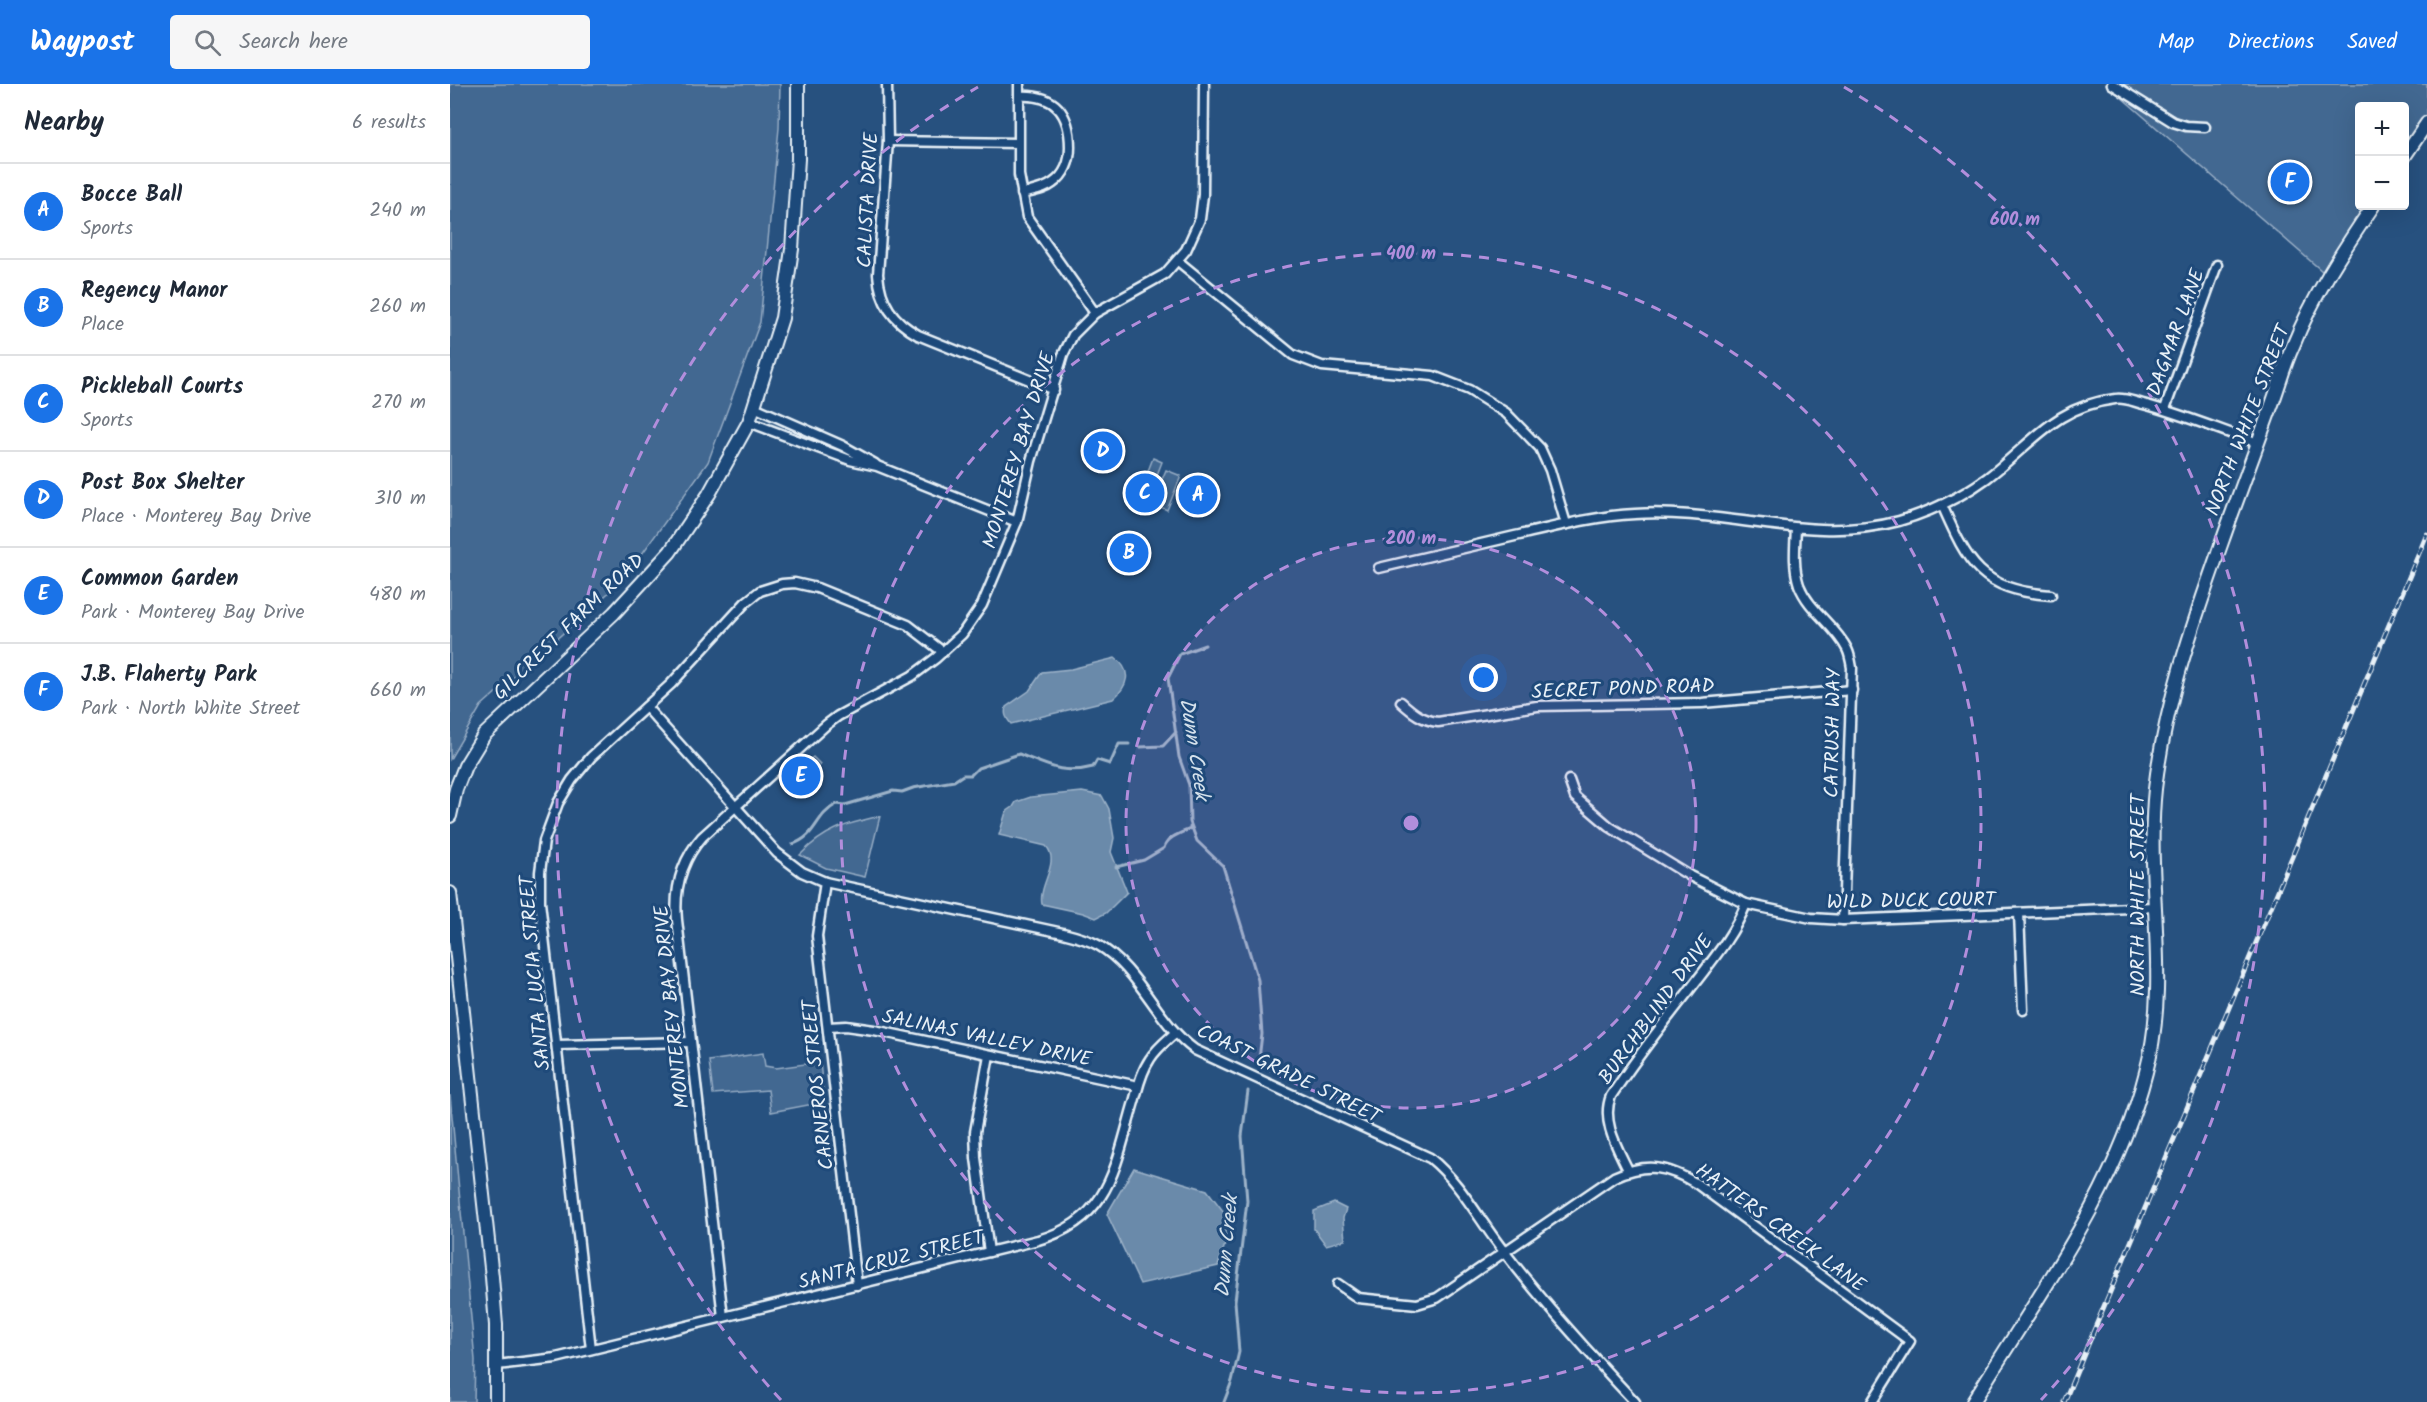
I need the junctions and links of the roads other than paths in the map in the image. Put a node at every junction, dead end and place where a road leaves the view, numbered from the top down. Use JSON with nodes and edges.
{"nodes":[{"id":1,"x":798,"y":84,"type":"edge"},
{"id":2,"x":887,"y":84,"type":"edge"},
{"id":3,"x":1019,"y":84,"type":"edge"},
{"id":4,"x":1204,"y":84,"type":"edge"},
{"id":5,"x":2112,"y":84,"type":"edge"},
{"id":6,"x":1019,"y":96,"type":"junction"},
{"id":7,"x":2427,"y":123,"type":"edge"},
{"id":8,"x":2205,"y":127,"type":"dead end"},
{"id":9,"x":888,"y":141,"type":"junction"},
{"id":10,"x":1018,"y":143,"type":"junction"},
{"id":11,"x":2405,"y":156,"type":"edge"},
{"id":12,"x":1022,"y":194,"type":"junction"},
{"id":13,"x":2370,"y":210,"type":"edge"},
{"id":14,"x":1178,"y":261,"type":"junction"},
{"id":15,"x":2217,"y":265,"type":"dead end"},
{"id":16,"x":1095,"y":312,"type":"junction"},
{"id":17,"x":1054,"y":390,"type":"junction"},
{"id":18,"x":754,"y":407,"type":"junction"},
{"id":19,"x":2165,"y":409,"type":"junction"},
{"id":20,"x":749,"y":422,"type":"junction"},
{"id":21,"x":2258,"y":443,"type":"junction"},
{"id":22,"x":877,"y":466,"type":"junction"},
{"id":23,"x":1942,"y":505,"type":"junction"},
{"id":24,"x":1017,"y":522,"type":"junction"},
{"id":25,"x":1566,"y":524,"type":"junction"},
{"id":26,"x":1796,"y":529,"type":"junction"},
{"id":27,"x":1379,"y":568,"type":"dead end"},
{"id":28,"x":2051,"y":595,"type":"dead end"},
{"id":29,"x":943,"y":652,"type":"junction"},
{"id":30,"x":1852,"y":690,"type":"junction"},
{"id":31,"x":1401,"y":702,"type":"dead end"},
{"id":32,"x":646,"y":707,"type":"junction"},
{"id":33,"x":1569,"y":780,"type":"dead end"},
{"id":34,"x":736,"y":807,"type":"junction"},
{"id":35,"x":450,"y":816,"type":"edge"},
{"id":36,"x":825,"y":882,"type":"junction"},
{"id":37,"x":450,"y":893,"type":"edge"},
{"id":38,"x":1746,"y":904,"type":"junction"},
{"id":39,"x":2154,"y":907,"type":"junction"},
{"id":40,"x":2019,"y":914,"type":"junction"},
{"id":41,"x":1843,"y":920,"type":"junction"},
{"id":42,"x":2023,"y":1010,"type":"dead end"},
{"id":43,"x":828,"y":1027,"type":"junction"},
{"id":44,"x":1175,"y":1033,"type":"junction"},
{"id":45,"x":691,"y":1042,"type":"junction"},
{"id":46,"x":557,"y":1045,"type":"junction"},
{"id":47,"x":989,"y":1055,"type":"junction"},
{"id":48,"x":1138,"y":1086,"type":"junction"},
{"id":49,"x":1629,"y":1170,"type":"junction"},
{"id":50,"x":989,"y":1252,"type":"junction"},
{"id":51,"x":1504,"y":1253,"type":"junction"},
{"id":52,"x":1338,"y":1284,"type":"dead end"},
{"id":53,"x":857,"y":1285,"type":"junction"},
{"id":54,"x":723,"y":1317,"type":"junction"},
{"id":55,"x":591,"y":1349,"type":"junction"},
{"id":56,"x":496,"y":1365,"type":"junction"},
{"id":57,"x":496,"y":1402,"type":"edge"},
{"id":58,"x":1635,"y":1402,"type":"edge"},
{"id":59,"x":1872,"y":1402,"type":"edge"},
{"id":60,"x":1973,"y":1402,"type":"edge"}],
"edges":[{"from":1,"to":18,"type":"main road","name":"GILCREST FARM ROAD"},
{"from":2,"to":9,"type":"street","name":"CALISTA DRIVE"},
{"from":3,"to":6,"type":"street"},
{"from":4,"to":14,"type":"street","name":"MONTEREY BAY DRIVE"},
{"from":5,"to":8,"type":"street"},
{"from":6,"to":10,"type":"street"},
{"from":6,"to":12,"type":"street"},
{"from":7,"to":11,"type":"main road"},
{"from":9,"to":10,"type":"street"},
{"from":9,"to":17,"type":"street","name":"CALISTA DRIVE"},
{"from":10,"to":12,"type":"street"},
{"from":12,"to":16,"type":"street"},
{"from":13,"to":21,"type":"main road","name":"NORTH WHITE STREET"},
{"from":14,"to":16,"type":"street","name":"MONTEREY BAY DRIVE"},
{"from":14,"to":25,"type":"street"},
{"from":15,"to":19,"type":"street","name":"DAGMAR LANE"},
{"from":16,"to":17,"type":"street","name":"MONTEREY BAY DRIVE"},
{"from":17,"to":24,"type":"street","name":"MONTEREY BAY DRIVE"},
{"from":18,"to":20,"type":"main road","name":"GILCREST FARM ROAD"},
{"from":18,"to":22,"type":"street"},
{"from":19,"to":21,"type":"street"},
{"from":19,"to":23,"type":"street"},
{"from":20,"to":22,"type":"street"},
{"from":20,"to":35,"type":"main road","name":"GILCREST FARM ROAD"},
{"from":21,"to":39,"type":"main road","name":"NORTH WHITE STREET"},
{"from":22,"to":24,"type":"street"},
{"from":23,"to":26,"type":"street"},
{"from":23,"to":28,"type":"street"},
{"from":24,"to":29,"type":"street","name":"MONTEREY BAY DRIVE"},
{"from":25,"to":26,"type":"street"},
{"from":25,"to":27,"type":"street"},
{"from":26,"to":30,"type":"street","name":"CATRUSH WAY"},
{"from":29,"to":32,"type":"street","name":"SANTA LUCIA STREET"},
{"from":29,"to":34,"type":"street","name":"MONTEREY BAY DRIVE"},
{"from":30,"to":31,"type":"street","name":"SECRET POND ROAD"},
{"from":30,"to":41,"type":"street","name":"CATRUSH WAY"},
{"from":32,"to":34,"type":"street","name":"COAST GRADE STREET"},
{"from":32,"to":46,"type":"street","name":"SANTA LUCIA STREET"},
{"from":33,"to":38,"type":"street","name":"WILD DUCK COURT"},
{"from":34,"to":36,"type":"street","name":"COAST GRADE STREET"},
{"from":34,"to":45,"type":"street","name":"MONTEREY BAY DRIVE"},
{"from":36,"to":43,"type":"street","name":"CARNEROS STREET"},
{"from":36,"to":44,"type":"street","name":"COAST GRADE STREET"},
{"from":37,"to":56,"type":"main road"},
{"from":38,"to":41,"type":"street","name":"WILD DUCK COURT"},
{"from":38,"to":49,"type":"street","name":"BURCHBLIND DRIVE"},
{"from":39,"to":40,"type":"street","name":"WILD DUCK COURT"},
{"from":39,"to":60,"type":"main road","name":"NORTH WHITE STREET"},
{"from":40,"to":41,"type":"street","name":"WILD DUCK COURT"},
{"from":40,"to":42,"type":"street"},
{"from":43,"to":47,"type":"street","name":"SALINAS VALLEY DRIVE"},
{"from":43,"to":53,"type":"street","name":"CARNEROS STREET"},
{"from":44,"to":48,"type":"street","name":"SANTA CRUZ STREET"},
{"from":44,"to":51,"type":"street","name":"COAST GRADE STREET"},
{"from":45,"to":46,"type":"street"},
{"from":45,"to":54,"type":"street","name":"MONTEREY BAY DRIVE"},
{"from":46,"to":55,"type":"street","name":"SANTA LUCIA STREET"},
{"from":47,"to":48,"type":"street","name":"SALINAS VALLEY DRIVE"},
{"from":47,"to":50,"type":"street"},
{"from":48,"to":50,"type":"street","name":"SANTA CRUZ STREET"},
{"from":49,"to":51,"type":"street","name":"HATTERS CREEK LANE"},
{"from":49,"to":59,"type":"street","name":"HATTERS CREEK LANE"},
{"from":50,"to":53,"type":"street","name":"SANTA CRUZ STREET"},
{"from":51,"to":52,"type":"street","name":"HATTERS CREEK LANE"},
{"from":51,"to":58,"type":"street","name":"COAST GRADE STREET"},
{"from":53,"to":54,"type":"street","name":"SANTA CRUZ STREET"},
{"from":54,"to":55,"type":"street","name":"SANTA CRUZ STREET"},
{"from":55,"to":56,"type":"street","name":"SANTA CRUZ STREET"},
{"from":56,"to":57,"type":"main road"}]}
